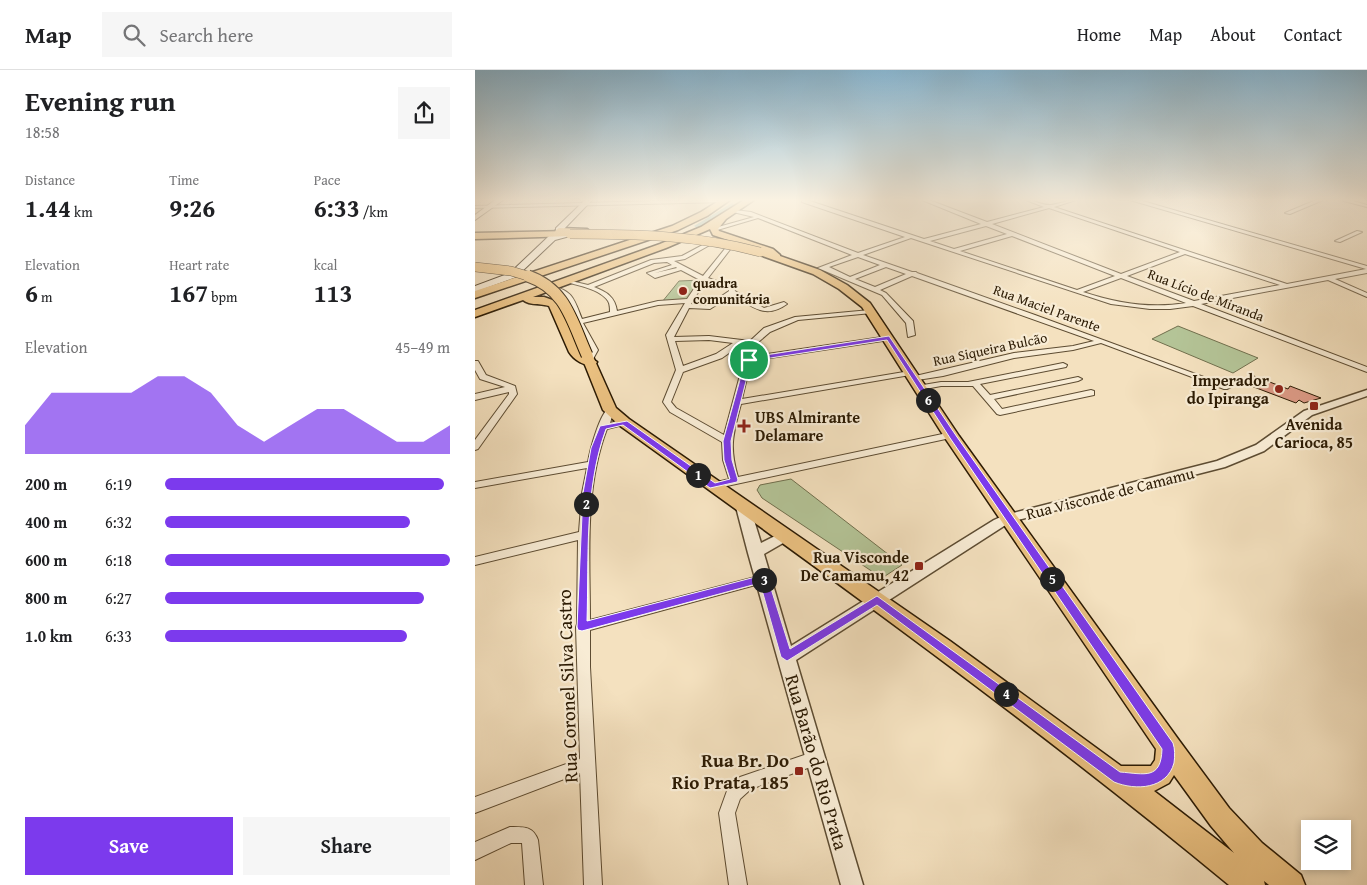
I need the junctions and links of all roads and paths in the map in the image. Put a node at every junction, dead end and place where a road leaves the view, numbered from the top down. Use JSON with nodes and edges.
{"nodes":[{"id":1,"x":552,"y":238,"type":"edge"},
{"id":2,"x":649,"y":238,"type":"edge"},
{"id":3,"x":681,"y":238,"type":"edge"},
{"id":4,"x":695,"y":238,"type":"edge"},
{"id":5,"x":696,"y":238,"type":"edge"},
{"id":6,"x":730,"y":238,"type":"edge"},
{"id":7,"x":813,"y":238,"type":"edge"},
{"id":8,"x":906,"y":238,"type":"edge"},
{"id":9,"x":913,"y":238,"type":"edge"},
{"id":10,"x":934,"y":238,"type":"edge"},
{"id":11,"x":999,"y":238,"type":"edge"},
{"id":12,"x":1024,"y":238,"type":"edge"},
{"id":13,"x":1143,"y":238,"type":"edge"},
{"id":14,"x":1260,"y":238,"type":"edge"},
{"id":15,"x":1345,"y":238,"type":"edge"},
{"id":16,"x":923,"y":241,"type":"junction"},
{"id":17,"x":1338,"y":241,"type":"dead end"},
{"id":18,"x":712,"y":242,"type":"junction"},
{"id":19,"x":730,"y":246,"type":"junction"},
{"id":20,"x":954,"y":251,"type":"junction"},
{"id":21,"x":1185,"y":252,"type":"junction"},
{"id":22,"x":858,"y":255,"type":"junction"},
{"id":23,"x":777,"y":257,"type":"junction"},
{"id":24,"x":667,"y":260,"type":"junction"},
{"id":25,"x":887,"y":264,"type":"junction"},
{"id":26,"x":798,"y":266,"type":"junction"},
{"id":27,"x":476,"y":269,"type":"edge"},
{"id":28,"x":520,"y":269,"type":"junction"},
{"id":29,"x":817,"y":269,"type":"junction"},
{"id":30,"x":1367,"y":270,"type":"edge"},
{"id":31,"x":914,"y":274,"type":"junction"},
{"id":32,"x":1120,"y":275,"type":"junction"},
{"id":33,"x":704,"y":278,"type":"junction"},
{"id":34,"x":1329,"y":278,"type":"junction"},
{"id":35,"x":849,"y":279,"type":"junction"},
{"id":36,"x":569,"y":281,"type":"junction"},
{"id":37,"x":1286,"y":286,"type":"junction"},
{"id":38,"x":588,"y":287,"type":"junction"},
{"id":39,"x":550,"y":288,"type":"junction"},
{"id":40,"x":874,"y":290,"type":"junction"},
{"id":41,"x":477,"y":291,"type":"edge"},
{"id":42,"x":732,"y":291,"type":"junction"},
{"id":43,"x":1077,"y":292,"type":"junction"},
{"id":44,"x":1367,"y":295,"type":"edge"},
{"id":45,"x":689,"y":304,"type":"junction"},
{"id":46,"x":784,"y":304,"type":"dead end"},
{"id":47,"x":1193,"y":304,"type":"junction"},
{"id":48,"x":499,"y":306,"type":"junction"},
{"id":49,"x":870,"y":312,"type":"junction"},
{"id":50,"x":475,"y":314,"type":"edge"},
{"id":51,"x":614,"y":314,"type":"junction"},
{"id":52,"x":579,"y":322,"type":"junction"},
{"id":53,"x":911,"y":335,"type":"dead end"},
{"id":54,"x":889,"y":338,"type":"junction"},
{"id":55,"x":671,"y":339,"type":"junction"},
{"id":56,"x":1100,"y":341,"type":"junction"},
{"id":57,"x":740,"y":342,"type":"junction"},
{"id":58,"x":752,"y":343,"type":"junction"},
{"id":59,"x":589,"y":358,"type":"junction"},
{"id":60,"x":749,"y":360,"type":"junction"},
{"id":61,"x":475,"y":363,"type":"edge"},
{"id":62,"x":1063,"y":365,"type":"dead end"},
{"id":63,"x":680,"y":370,"type":"junction"},
{"id":64,"x":1367,"y":370,"type":"edge"},
{"id":65,"x":915,"y":380,"type":"junction"},
{"id":66,"x":1078,"y":380,"type":"dead end"},
{"id":67,"x":975,"y":383,"type":"junction"},
{"id":68,"x":1227,"y":387,"type":"dead end"},
{"id":69,"x":512,"y":391,"type":"junction"},
{"id":70,"x":1091,"y":393,"type":"dead end"},
{"id":71,"x":1367,"y":393,"type":"edge"},
{"id":72,"x":475,"y":397,"type":"edge"},
{"id":73,"x":988,"y":398,"type":"junction"},
{"id":74,"x":737,"y":402,"type":"junction"},
{"id":75,"x":610,"y":410,"type":"junction"},
{"id":76,"x":624,"y":422,"type":"junction"},
{"id":77,"x":602,"y":427,"type":"junction"},
{"id":78,"x":952,"y":435,"type":"junction"},
{"id":79,"x":727,"y":441,"type":"junction"},
{"id":80,"x":475,"y":448,"type":"edge"},
{"id":81,"x":592,"y":464,"type":"junction"},
{"id":82,"x":734,"y":480,"type":"junction"},
{"id":83,"x":475,"y":485,"type":"edge"},
{"id":84,"x":713,"y":486,"type":"junction"},
{"id":85,"x":743,"y":507,"type":"junction"},
{"id":86,"x":1010,"y":518,"type":"junction"},
{"id":87,"x":584,"y":535,"type":"junction"},
{"id":88,"x":785,"y":536,"type":"junction"},
{"id":89,"x":755,"y":552,"type":"junction"},
{"id":90,"x":475,"y":561,"type":"edge"},
{"id":91,"x":763,"y":579,"type":"junction"},
{"id":92,"x":877,"y":599,"type":"junction"},
{"id":93,"x":582,"y":627,"type":"junction"},
{"id":94,"x":787,"y":657,"type":"junction"},
{"id":95,"x":1169,"y":747,"type":"junction"},
{"id":96,"x":816,"y":758,"type":"junction"},
{"id":97,"x":589,"y":763,"type":"junction"},
{"id":98,"x":1118,"y":778,"type":"junction"},
{"id":99,"x":475,"y":805,"type":"edge"},
{"id":100,"x":475,"y":851,"type":"edge"},
{"id":101,"x":533,"y":885,"type":"edge"},
{"id":102,"x":593,"y":885,"type":"edge"},
{"id":103,"x":738,"y":885,"type":"edge"},
{"id":104,"x":852,"y":885,"type":"edge"},
{"id":105,"x":1251,"y":885,"type":"edge"},
{"id":106,"x":1291,"y":885,"type":"edge"}],
"edges":[{"from":1,"to":28,"type":"main road"},
{"from":2,"to":41,"type":"main road"},
{"from":3,"to":36,"type":"main road"},
{"from":4,"to":23,"type":"main road","bridge":true},
{"from":5,"to":18,"type":"street"},
{"from":6,"to":23,"type":"main road"},
{"from":7,"to":22,"type":"street","name":"Rua Maciel Parente"},
{"from":8,"to":22,"type":"street"},
{"from":9,"to":16,"type":"street"},
{"from":10,"to":16,"type":"street"},
{"from":11,"to":20,"type":"street"},
{"from":12,"to":32,"type":"street","name":"Rua Lício de Miranda"},
{"from":13,"to":21,"type":"street"},
{"from":14,"to":30,"type":"street"},
{"from":15,"to":17,"type":"street"},
{"from":16,"to":20,"type":"street"},
{"from":18,"to":19,"type":"street"},
{"from":18,"to":24,"type":"street"},
{"from":19,"to":26,"type":"street"},
{"from":19,"to":33,"type":"street"},
{"from":20,"to":43,"type":"street"},
{"from":21,"to":32,"type":"street"},
{"from":21,"to":37,"type":"street"},
{"from":22,"to":25,"type":"street","name":"Rua Maciel Parente"},
{"from":22,"to":29,"type":"street"},
{"from":23,"to":26,"type":"main road"},
{"from":24,"to":33,"type":"street"},
{"from":24,"to":38,"type":"street"},
{"from":25,"to":31,"type":"street","name":"Rua Maciel Parente"},
{"from":25,"to":35,"type":"street"},
{"from":26,"to":29,"type":"main road"},
{"from":27,"to":28,"type":"street"},
{"from":27,"to":41,"type":"main road"},
{"from":27,"to":59,"type":"main road","bridge":true},
{"from":28,"to":41,"type":"main road"},
{"from":29,"to":35,"type":"street"},
{"from":29,"to":49,"type":"main road"},
{"from":30,"to":34,"type":"street"},
{"from":31,"to":40,"type":"street"},
{"from":31,"to":56,"type":"street","name":"Rua Maciel Parente"},
{"from":32,"to":43,"type":"street"},
{"from":32,"to":47,"type":"street","name":"Rua Lício de Miranda"},
{"from":33,"to":42,"type":"street"},
{"from":33,"to":45,"type":"street"},
{"from":34,"to":37,"type":"street"},
{"from":34,"to":44,"type":"street"},
{"from":35,"to":40,"type":"street"},
{"from":36,"to":38,"type":"street"},
{"from":36,"to":39,"type":"main road"},
{"from":37,"to":47,"type":"street"},
{"from":38,"to":51,"type":"street"},
{"from":39,"to":48,"type":"main road"},
{"from":39,"to":52,"type":"street"},
{"from":40,"to":53,"type":"street"},
{"from":42,"to":45,"type":"street"},
{"from":42,"to":46,"type":"street"},
{"from":43,"to":47,"type":"street"},
{"from":45,"to":51,"type":"street"},
{"from":45,"to":55,"type":"street"},
{"from":47,"to":64,"type":"street","name":"Rua Lício de Miranda"},
{"from":48,"to":50,"type":"main road"},
{"from":48,"to":59,"type":"main road"},
{"from":49,"to":54,"type":"main road"},
{"from":49,"to":58,"type":"street"},
{"from":51,"to":52,"type":"street"},
{"from":52,"to":59,"type":"street"},
{"from":54,"to":60,"type":"street"},
{"from":54,"to":65,"type":"main road"},
{"from":55,"to":57,"type":"street"},
{"from":55,"to":63,"type":"street"},
{"from":56,"to":65,"type":"street","name":"Rua Siqueira Bulcão"},
{"from":56,"to":68,"type":"street","name":"Rua Maciel Parente"},
{"from":57,"to":58,"type":"street"},
{"from":57,"to":63,"type":"street"},
{"from":58,"to":60,"type":"street"},
{"from":59,"to":75,"type":"main road"},
{"from":60,"to":74,"type":"street"},
{"from":61,"to":69,"type":"street"},
{"from":62,"to":67,"type":"street"},
{"from":63,"to":79,"type":"street"},
{"from":65,"to":67,"type":"street"},
{"from":65,"to":74,"type":"street","name":"Rua Siqueira Bulcão"},
{"from":65,"to":78,"type":"main road"},
{"from":66,"to":73,"type":"street"},
{"from":67,"to":73,"type":"street"},
{"from":69,"to":72,"type":"street"},
{"from":69,"to":80,"type":"street"},
{"from":70,"to":73,"type":"street"},
{"from":71,"to":86,"type":"street","name":"Rua Visconde de Camamu"},
{"from":74,"to":79,"type":"street"},
{"from":75,"to":76,"type":"main road"},
{"from":75,"to":77,"type":"street","name":"Rua Coronel Silva Castro"},
{"from":76,"to":77,"type":"street"},
{"from":76,"to":84,"type":"main road"},
{"from":77,"to":81,"type":"street","name":"Rua Coronel Silva Castro"},
{"from":78,"to":82,"type":"street"},
{"from":78,"to":86,"type":"main road"},
{"from":79,"to":82,"type":"street"},
{"from":81,"to":83,"type":"street"},
{"from":81,"to":87,"type":"street","name":"Rua Coronel Silva Castro"},
{"from":82,"to":84,"type":"street"},
{"from":84,"to":85,"type":"main road"},
{"from":85,"to":88,"type":"main road"},
{"from":85,"to":89,"type":"street","name":"Rua Barão do Rio Prata"},
{"from":86,"to":92,"type":"street","name":"Rua Visconde de Camamu"},
{"from":86,"to":95,"type":"main road"},
{"from":87,"to":90,"type":"street"},
{"from":87,"to":93,"type":"street","name":"Rua Coronel Silva Castro"},
{"from":88,"to":89,"type":"street"},
{"from":88,"to":92,"type":"main road"},
{"from":89,"to":91,"type":"street","name":"Rua Barão do Rio Prata"},
{"from":91,"to":93,"type":"street"},
{"from":91,"to":94,"type":"street","name":"Rua Barão do Rio Prata"},
{"from":92,"to":94,"type":"street","name":"Rua Visconde de Camamu"},
{"from":92,"to":98,"type":"main road"},
{"from":93,"to":97,"type":"street","name":"Rua Coronel Silva Castro"},
{"from":94,"to":96,"type":"street","name":"Rua Barão do Rio Prata"},
{"from":95,"to":98,"type":"main road"},
{"from":95,"to":106,"type":"main road"},
{"from":96,"to":103,"type":"street"},
{"from":96,"to":104,"type":"street","name":"Rua Barão do Rio Prata"},
{"from":97,"to":99,"type":"street"},
{"from":97,"to":102,"type":"street","name":"Rua Coronel Silva Castro"},
{"from":98,"to":105,"type":"main road"},
{"from":100,"to":101,"type":"street"}]}
